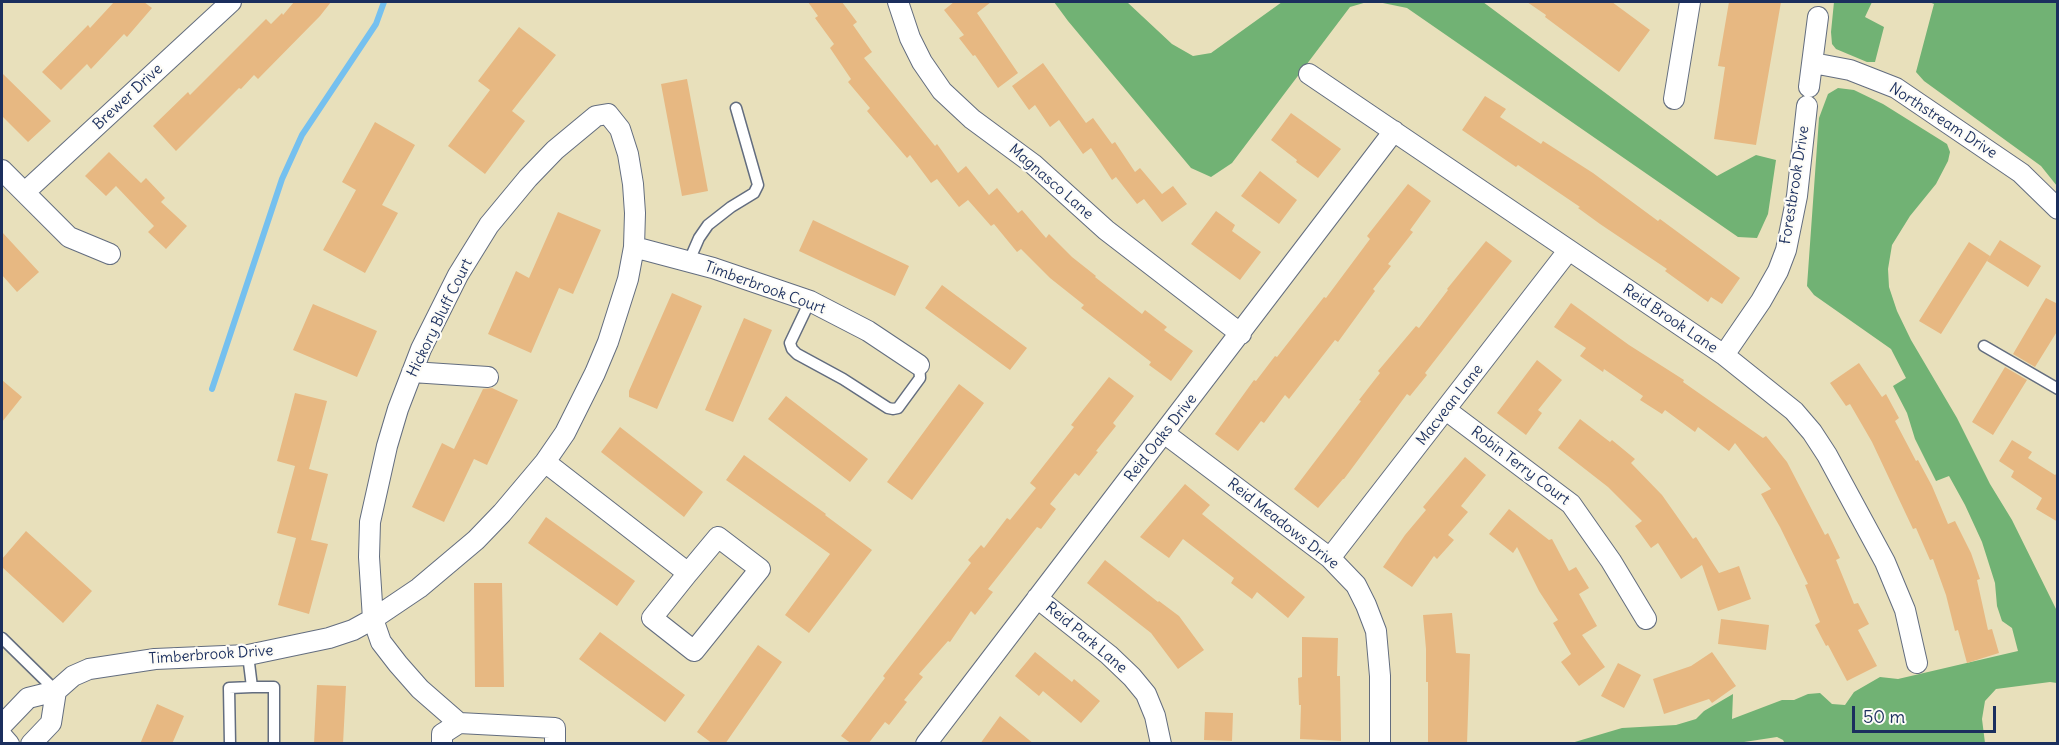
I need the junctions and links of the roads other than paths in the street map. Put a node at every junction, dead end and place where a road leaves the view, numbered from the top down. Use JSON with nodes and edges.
{"nodes":[{"id":1,"x":231,"y":2,"type":"edge"},
{"id":2,"x":898,"y":2,"type":"edge"},
{"id":3,"x":1690,"y":2,"type":"edge"},
{"id":4,"x":1818,"y":17,"type":"dead end"},
{"id":5,"x":1813,"y":63,"type":"junction"},
{"id":6,"x":1309,"y":74,"type":"dead end"},
{"id":7,"x":1674,"y":99,"type":"dead end"},
{"id":8,"x":736,"y":108,"type":"dead end"},
{"id":9,"x":608,"y":114,"type":"joint"},
{"id":10,"x":1394,"y":131,"type":"junction"},
{"id":11,"x":2,"y":170,"type":"edge"},
{"id":12,"x":25,"y":192,"type":"junction"},
{"id":13,"x":2058,"y":209,"type":"edge"},
{"id":14,"x":634,"y":247,"type":"junction"},
{"id":15,"x":1568,"y":251,"type":"junction"},
{"id":16,"x":110,"y":254,"type":"dead end"},
{"id":17,"x":689,"y":261,"type":"junction"},
{"id":18,"x":810,"y":301,"type":"junction"},
{"id":19,"x":1241,"y":334,"type":"junction"},
{"id":20,"x":1984,"y":346,"type":"dead end"},
{"id":21,"x":1724,"y":355,"type":"junction"},
{"id":22,"x":919,"y":365,"type":"joint"},
{"id":23,"x":412,"y":372,"type":"junction"},
{"id":24,"x":488,"y":377,"type":"dead end"},
{"id":25,"x":2058,"y":389,"type":"edge"},
{"id":26,"x":1446,"y":410,"type":"junction"},
{"id":27,"x":1164,"y":433,"type":"junction"},
{"id":28,"x":545,"y":462,"type":"junction"},
{"id":29,"x":1330,"y":558,"type":"junction"},
{"id":30,"x":688,"y":573,"type":"junction"},
{"id":31,"x":1037,"y":598,"type":"junction"},
{"id":32,"x":1646,"y":619,"type":"dead end"},
{"id":33,"x":373,"y":620,"type":"junction"},
{"id":34,"x":2,"y":638,"type":"edge"},
{"id":35,"x":248,"y":655,"type":"junction"},
{"id":36,"x":1917,"y":663,"type":"dead end"},
{"id":37,"x":252,"y":687,"type":"junction"},
{"id":38,"x":56,"y":691,"type":"junction"},
{"id":39,"x":459,"y":723,"type":"junction"},
{"id":40,"x":2,"y":725,"type":"edge"},
{"id":41,"x":2,"y":736,"type":"edge"},
{"id":42,"x":9,"y":744,"type":"edge"},
{"id":43,"x":31,"y":744,"type":"edge"},
{"id":44,"x":230,"y":744,"type":"edge"},
{"id":45,"x":274,"y":744,"type":"edge"},
{"id":46,"x":442,"y":744,"type":"edge"},
{"id":47,"x":555,"y":744,"type":"edge"},
{"id":48,"x":926,"y":744,"type":"edge"},
{"id":49,"x":1161,"y":744,"type":"edge"},
{"id":50,"x":1380,"y":744,"type":"edge"}],
"edges":[{"from":1,"to":12,"type":"street","name":"Brewer Drive"},
{"from":2,"to":19,"type":"street","name":"Magnasco Lane"},
{"from":3,"to":7,"type":"street"},
{"from":4,"to":5,"type":"street","name":"Forestbrook Drive"},
{"from":5,"to":13,"type":"street","name":"Northstream Drive"},
{"from":5,"to":21,"type":"street","name":"Forestbrook Drive"},
{"from":6,"to":10,"type":"street","name":"Reid Brook Lane"},
{"from":8,"to":17,"type":"lane"},
{"from":9,"to":14,"type":"street","name":"Timberbrook Drive"},
{"from":9,"to":23,"type":"street","name":"Hickory Bluff Court"},
{"from":10,"to":15,"type":"street","name":"Reid Brook Lane"},
{"from":10,"to":19,"type":"street","name":"Reid Oaks Drive"},
{"from":11,"to":12,"type":"street"},
{"from":12,"to":16,"type":"street"},
{"from":14,"to":17,"type":"street","name":"Timberbrook Court"},
{"from":14,"to":28,"type":"street","name":"Timberbrook Drive"},
{"from":15,"to":21,"type":"street","name":"Reid Brook Lane"},
{"from":15,"to":26,"type":"street","name":"Macvean Lane"},
{"from":17,"to":18,"type":"street","name":"Timberbrook Court"},
{"from":18,"to":22,"type":"street","name":"Timberbrook Court"},
{"from":18,"to":22,"type":"lane"},
{"from":19,"to":27,"type":"street","name":"Reid Oaks Drive"},
{"from":20,"to":25,"type":"lane"},
{"from":21,"to":36,"type":"street","name":"Reid Brook Lane"},
{"from":23,"to":24,"type":"street"},
{"from":23,"to":33,"type":"street","name":"Hickory Bluff Court"},
{"from":26,"to":29,"type":"street","name":"Macvean Lane"},
{"from":26,"to":32,"type":"street","name":"Robin Terry Court"},
{"from":27,"to":29,"type":"street","name":"Reid Meadows Drive"},
{"from":27,"to":31,"type":"street","name":"Reid Oaks Drive"},
{"from":28,"to":30,"type":"street"},
{"from":28,"to":33,"type":"street","name":"Timberbrook Drive"},
{"from":29,"to":50,"type":"street","name":"Reid Meadows Drive"},
{"from":30,"to":30,"type":"street"},
{"from":31,"to":48,"type":"street","name":"Reid Oaks Drive"},
{"from":31,"to":49,"type":"street","name":"Reid Park Lane"},
{"from":33,"to":35,"type":"street","name":"Timberbrook Drive"},
{"from":33,"to":39,"type":"street","name":"Hickory Bluff Court"},
{"from":34,"to":38,"type":"lane"},
{"from":35,"to":37,"type":"lane"},
{"from":35,"to":38,"type":"street","name":"Timberbrook Drive"},
{"from":37,"to":44,"type":"lane"},
{"from":37,"to":45,"type":"lane"},
{"from":38,"to":40,"type":"street","name":"Timberbrook Drive"},
{"from":38,"to":43,"type":"street"},
{"from":39,"to":46,"type":"street"},
{"from":39,"to":47,"type":"street"},
{"from":41,"to":42,"type":"street"}]}
